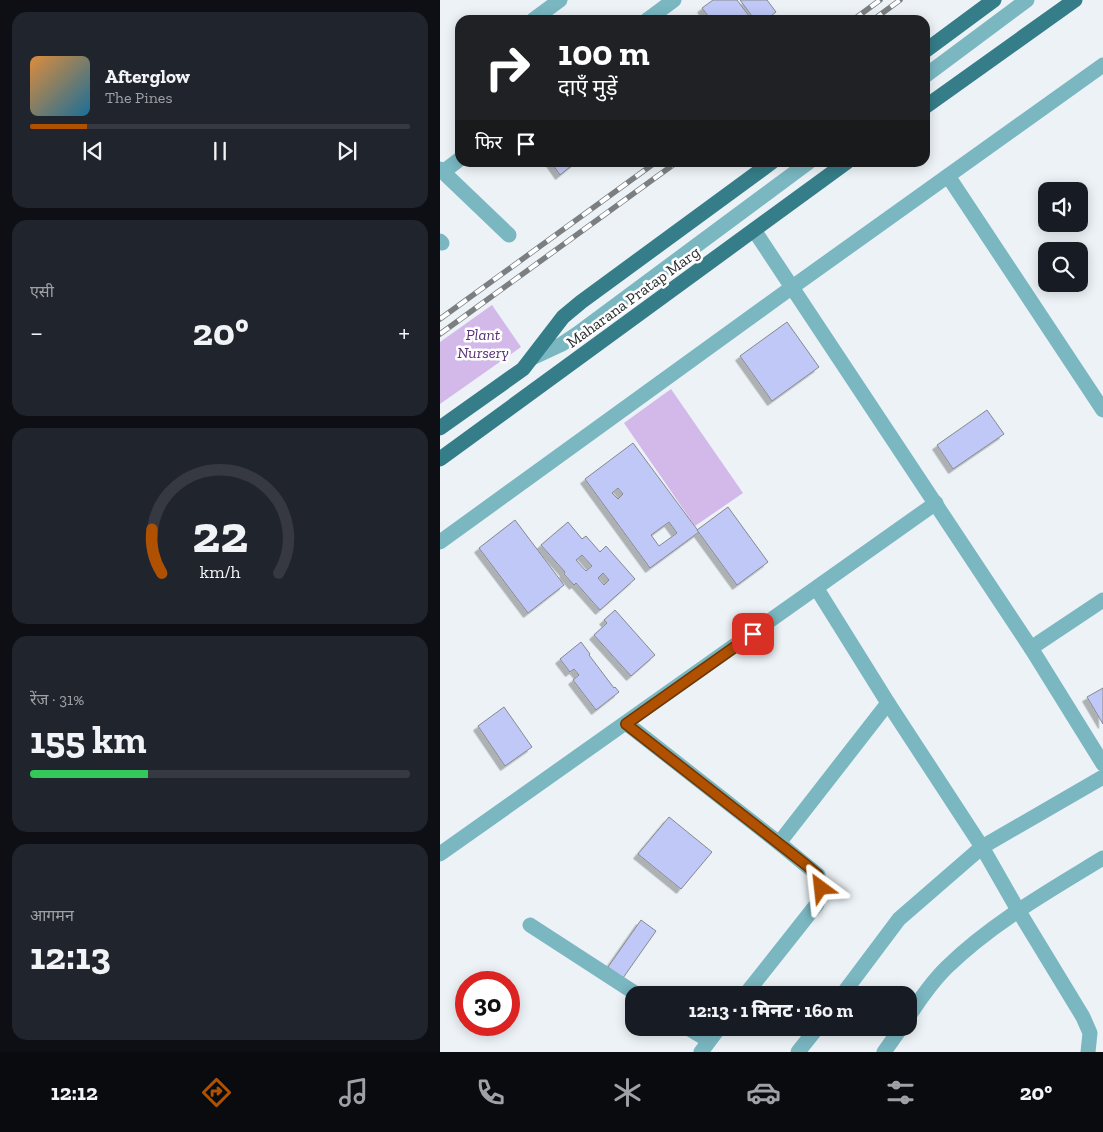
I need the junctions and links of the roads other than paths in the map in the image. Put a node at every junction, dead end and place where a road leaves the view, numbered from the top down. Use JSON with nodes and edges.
{"nodes":[{"id":1,"x":560,"y":0,"type":"edge"},
{"id":2,"x":674,"y":0,"type":"edge"},
{"id":3,"x":994,"y":0,"type":"edge"},
{"id":4,"x":1027,"y":0,"type":"edge"},
{"id":5,"x":1075,"y":0,"type":"edge"},
{"id":6,"x":540,"y":15,"type":"edge"},
{"id":7,"x":654,"y":15,"type":"edge"},
{"id":8,"x":930,"y":47,"type":"edge"},
{"id":9,"x":1103,"y":65,"type":"edge"},
{"id":10,"x":930,"y":72,"type":"edge"},
{"id":11,"x":930,"y":102,"type":"edge"},
{"id":12,"x":455,"y":162,"type":"edge"},
{"id":13,"x":765,"y":167,"type":"edge"},
{"id":14,"x":802,"y":167,"type":"edge"},
{"id":15,"x":840,"y":167,"type":"edge"},
{"id":16,"x":442,"y":171,"type":"edge"},
{"id":17,"x":948,"y":176,"type":"junction"},
{"id":18,"x":754,"y":230,"type":"junction"},
{"id":19,"x":509,"y":235,"type":"dead end"},
{"id":20,"x":791,"y":288,"type":"junction"},
{"id":21,"x":532,"y":358,"type":"junction"},
{"id":22,"x":1103,"y":410,"type":"edge"},
{"id":23,"x":440,"y":428,"type":"edge"},
{"id":24,"x":440,"y":460,"type":"edge"},
{"id":25,"x":936,"y":503,"type":"junction"},
{"id":26,"x":440,"y":542,"type":"edge"},
{"id":27,"x":817,"y":589,"type":"junction"},
{"id":28,"x":1103,"y":600,"type":"edge"},
{"id":29,"x":1031,"y":648,"type":"junction"},
{"id":30,"x":888,"y":703,"type":"junction"},
{"id":31,"x":626,"y":724,"type":"junction"},
{"id":32,"x":1103,"y":764,"type":"edge"},
{"id":33,"x":1103,"y":777,"type":"edge"},
{"id":34,"x":779,"y":843,"type":"junction"},
{"id":35,"x":982,"y":847,"type":"junction"},
{"id":36,"x":440,"y":854,"type":"edge"},
{"id":37,"x":1103,"y":858,"type":"edge"},
{"id":38,"x":1018,"y":910,"type":"junction"},
{"id":39,"x":530,"y":925,"type":"dead end"},
{"id":40,"x":752,"y":986,"type":"edge"},
{"id":41,"x":849,"y":986,"type":"edge"},
{"id":42,"x":625,"y":987,"type":"edge"},
{"id":43,"x":917,"y":1004,"type":"edge"},
{"id":44,"x":695,"y":1036,"type":"edge"},
{"id":45,"x":712,"y":1036,"type":"edge"},
{"id":46,"x":811,"y":1036,"type":"edge"},
{"id":47,"x":895,"y":1036,"type":"edge"},
{"id":48,"x":704,"y":1046,"type":"edge"},
{"id":49,"x":798,"y":1052,"type":"edge"},
{"id":50,"x":884,"y":1052,"type":"edge"},
{"id":51,"x":1088,"y":1052,"type":"edge"}],
"edges":[{"from":1,"to":6,"type":"street"},
{"from":2,"to":7,"type":"street"},
{"from":3,"to":8,"type":"main road"},
{"from":4,"to":10,"type":"street"},
{"from":5,"to":11,"type":"main road"},
{"from":9,"to":17,"type":"street"},
{"from":12,"to":16,"type":"street"},
{"from":13,"to":21,"type":"main road","name":"Maharana Pratap Marg"},
{"from":14,"to":21,"type":"street"},
{"from":15,"to":18,"type":"main road","name":"Maharana Pratap Marg"},
{"from":16,"to":19,"type":"street"},
{"from":17,"to":20,"type":"street"},
{"from":17,"to":22,"type":"street"},
{"from":18,"to":20,"type":"street"},
{"from":18,"to":24,"type":"main road","name":"Maharana Pratap Marg"},
{"from":20,"to":25,"type":"street"},
{"from":20,"to":26,"type":"street"},
{"from":21,"to":23,"type":"main road","name":"Maharana Pratap Marg"},
{"from":25,"to":27,"type":"street"},
{"from":25,"to":29,"type":"street"},
{"from":27,"to":30,"type":"street"},
{"from":27,"to":31,"type":"street"},
{"from":28,"to":29,"type":"street"},
{"from":29,"to":32,"type":"street"},
{"from":30,"to":34,"type":"street"},
{"from":30,"to":35,"type":"street"},
{"from":31,"to":34,"type":"street"},
{"from":31,"to":36,"type":"street"},
{"from":33,"to":35,"type":"street"},
{"from":34,"to":40,"type":"street"},
{"from":35,"to":38,"type":"street"},
{"from":35,"to":41,"type":"street"},
{"from":37,"to":38,"type":"street"},
{"from":38,"to":43,"type":"street"},
{"from":38,"to":51,"type":"street"},
{"from":39,"to":42,"type":"street"},
{"from":44,"to":48,"type":"street"},
{"from":45,"to":48,"type":"street"},
{"from":46,"to":49,"type":"street"},
{"from":47,"to":50,"type":"street"}]}
